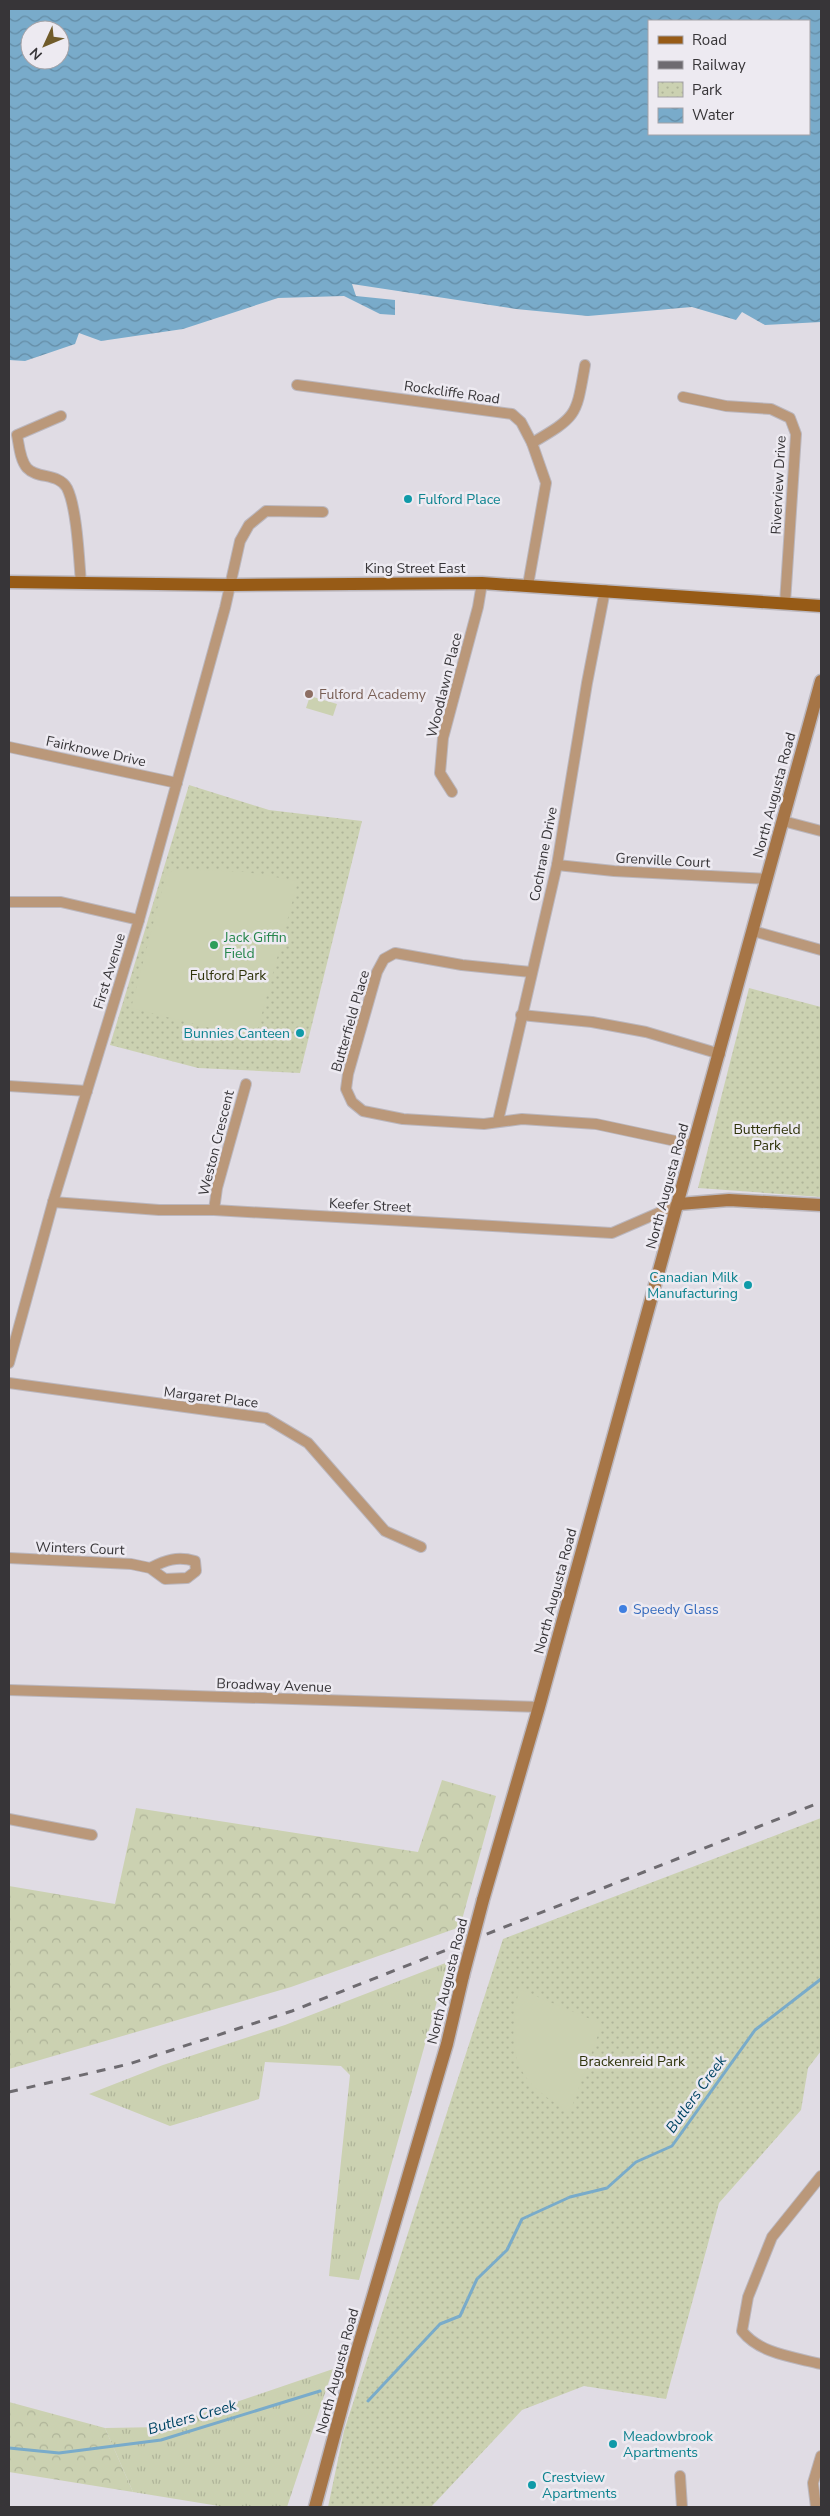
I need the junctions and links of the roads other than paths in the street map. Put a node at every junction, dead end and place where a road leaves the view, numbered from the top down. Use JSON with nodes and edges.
{"nodes":[{"id":1,"x":585,"y":365,"type":"dead end"},
{"id":2,"x":297,"y":385,"type":"dead end"},
{"id":3,"x":683,"y":397,"type":"dead end"},
{"id":4,"x":61,"y":416,"type":"dead end"},
{"id":5,"x":532,"y":442,"type":"junction"},
{"id":6,"x":323,"y":512,"type":"dead end"},
{"id":7,"x":9,"y":582,"type":"edge"},
{"id":8,"x":81,"y":583,"type":"junction"},
{"id":9,"x":482,"y":583,"type":"junction"},
{"id":10,"x":231,"y":585,"type":"junction"},
{"id":11,"x":528,"y":585,"type":"junction"},
{"id":12,"x":604,"y":590,"type":"junction"},
{"id":13,"x":785,"y":604,"type":"junction"},
{"id":14,"x":821,"y":606,"type":"edge"},
{"id":15,"x":821,"y":681,"type":"edge"},
{"id":16,"x":9,"y":747,"type":"edge"},
{"id":17,"x":177,"y":784,"type":"junction"},
{"id":18,"x":452,"y":792,"type":"dead end"},
{"id":19,"x":783,"y":821,"type":"junction"},
{"id":20,"x":821,"y":831,"type":"edge"},
{"id":21,"x":557,"y":865,"type":"junction"},
{"id":22,"x":767,"y":879,"type":"junction"},
{"id":23,"x":9,"y":902,"type":"edge"},
{"id":24,"x":139,"y":920,"type":"junction"},
{"id":25,"x":753,"y":931,"type":"junction"},
{"id":26,"x":821,"y":950,"type":"edge"},
{"id":27,"x":531,"y":972,"type":"junction"},
{"id":28,"x":520,"y":1015,"type":"junction"},
{"id":29,"x":720,"y":1054,"type":"junction"},
{"id":30,"x":246,"y":1084,"type":"dead end"},
{"id":31,"x":9,"y":1086,"type":"edge"},
{"id":32,"x":87,"y":1091,"type":"junction"},
{"id":33,"x":498,"y":1121,"type":"junction"},
{"id":34,"x":694,"y":1145,"type":"junction"},
{"id":35,"x":54,"y":1202,"type":"junction"},
{"id":36,"x":679,"y":1204,"type":"junction"},
{"id":37,"x":821,"y":1205,"type":"edge"},
{"id":38,"x":214,"y":1210,"type":"junction"},
{"id":39,"x":9,"y":1363,"type":"edge"},
{"id":40,"x":9,"y":1383,"type":"edge"},
{"id":41,"x":421,"y":1547,"type":"dead end"},
{"id":42,"x":9,"y":1558,"type":"edge"},
{"id":43,"x":150,"y":1568,"type":"dead end"},
{"id":44,"x":9,"y":1690,"type":"edge"},
{"id":45,"x":539,"y":1708,"type":"junction"},
{"id":46,"x":9,"y":1819,"type":"edge"},
{"id":47,"x":92,"y":1835,"type":"dead end"},
{"id":48,"x":821,"y":2176,"type":"edge"},
{"id":49,"x":821,"y":2364,"type":"edge"},
{"id":50,"x":821,"y":2456,"type":"edge"},
{"id":51,"x":680,"y":2476,"type":"dead end"},
{"id":52,"x":314,"y":2507,"type":"edge"},
{"id":53,"x":682,"y":2507,"type":"edge"},
{"id":54,"x":816,"y":2507,"type":"edge"}],
"edges":[{"from":1,"to":5,"type":"street"},
{"from":2,"to":5,"type":"street","name":"Rockcliffe Road"},
{"from":3,"to":13,"type":"street","name":"Riverview Drive"},
{"from":4,"to":8,"type":"street"},
{"from":5,"to":11,"type":"street","name":"Rockcliffe Road"},
{"from":6,"to":10,"type":"street","name":"First Avenue"},
{"from":7,"to":8,"type":"main road","name":"King Street East"},
{"from":8,"to":10,"type":"main road","name":"King Street East"},
{"from":9,"to":10,"type":"main road","name":"King Street East"},
{"from":9,"to":11,"type":"main road","name":"King Street East"},
{"from":9,"to":18,"type":"street","name":"Woodlawn Place"},
{"from":10,"to":17,"type":"street","name":"First Avenue"},
{"from":11,"to":12,"type":"main road","name":"King Street East"},
{"from":12,"to":13,"type":"main road","name":"King Street East"},
{"from":12,"to":21,"type":"street","name":"Cochrane Drive"},
{"from":13,"to":14,"type":"main road","name":"King Street East"},
{"from":15,"to":19,"type":"main road","name":"North Augusta Road"},
{"from":16,"to":17,"type":"street","name":"Fairknowe Drive"},
{"from":17,"to":24,"type":"street","name":"First Avenue"},
{"from":19,"to":20,"type":"street"},
{"from":19,"to":22,"type":"main road","name":"North Augusta Road"},
{"from":21,"to":22,"type":"street","name":"Grenville Court"},
{"from":21,"to":27,"type":"street","name":"Cochrane Drive"},
{"from":22,"to":25,"type":"main road","name":"North Augusta Road"},
{"from":23,"to":24,"type":"street"},
{"from":24,"to":32,"type":"street","name":"First Avenue"},
{"from":25,"to":26,"type":"street"},
{"from":25,"to":29,"type":"main road","name":"North Augusta Road"},
{"from":27,"to":28,"type":"street","name":"Cochrane Drive"},
{"from":27,"to":33,"type":"street","name":"Butterfield Place"},
{"from":28,"to":29,"type":"street"},
{"from":28,"to":33,"type":"street","name":"Cochrane Drive"},
{"from":29,"to":34,"type":"main road","name":"North Augusta Road"},
{"from":30,"to":38,"type":"street","name":"Weston Crescent"},
{"from":31,"to":32,"type":"street"},
{"from":32,"to":35,"type":"street","name":"First Avenue"},
{"from":33,"to":34,"type":"street","name":"Butterfield Place"},
{"from":34,"to":36,"type":"main road","name":"North Augusta Road"},
{"from":35,"to":38,"type":"street","name":"Keefer Street"},
{"from":35,"to":39,"type":"street","name":"First Avenue"},
{"from":36,"to":37,"type":"main road"},
{"from":36,"to":38,"type":"street","name":"Keefer Street"},
{"from":36,"to":45,"type":"main road","name":"North Augusta Road"},
{"from":40,"to":41,"type":"street","name":"Margaret Place"},
{"from":42,"to":43,"type":"street","name":"Winters Court"},
{"from":44,"to":45,"type":"street","name":"Broadway Avenue"},
{"from":45,"to":52,"type":"main road","name":"North Augusta Road","bridge":true},
{"from":46,"to":47,"type":"street"},
{"from":48,"to":49,"type":"street"},
{"from":50,"to":54,"type":"street"},
{"from":51,"to":53,"type":"street"}]}
